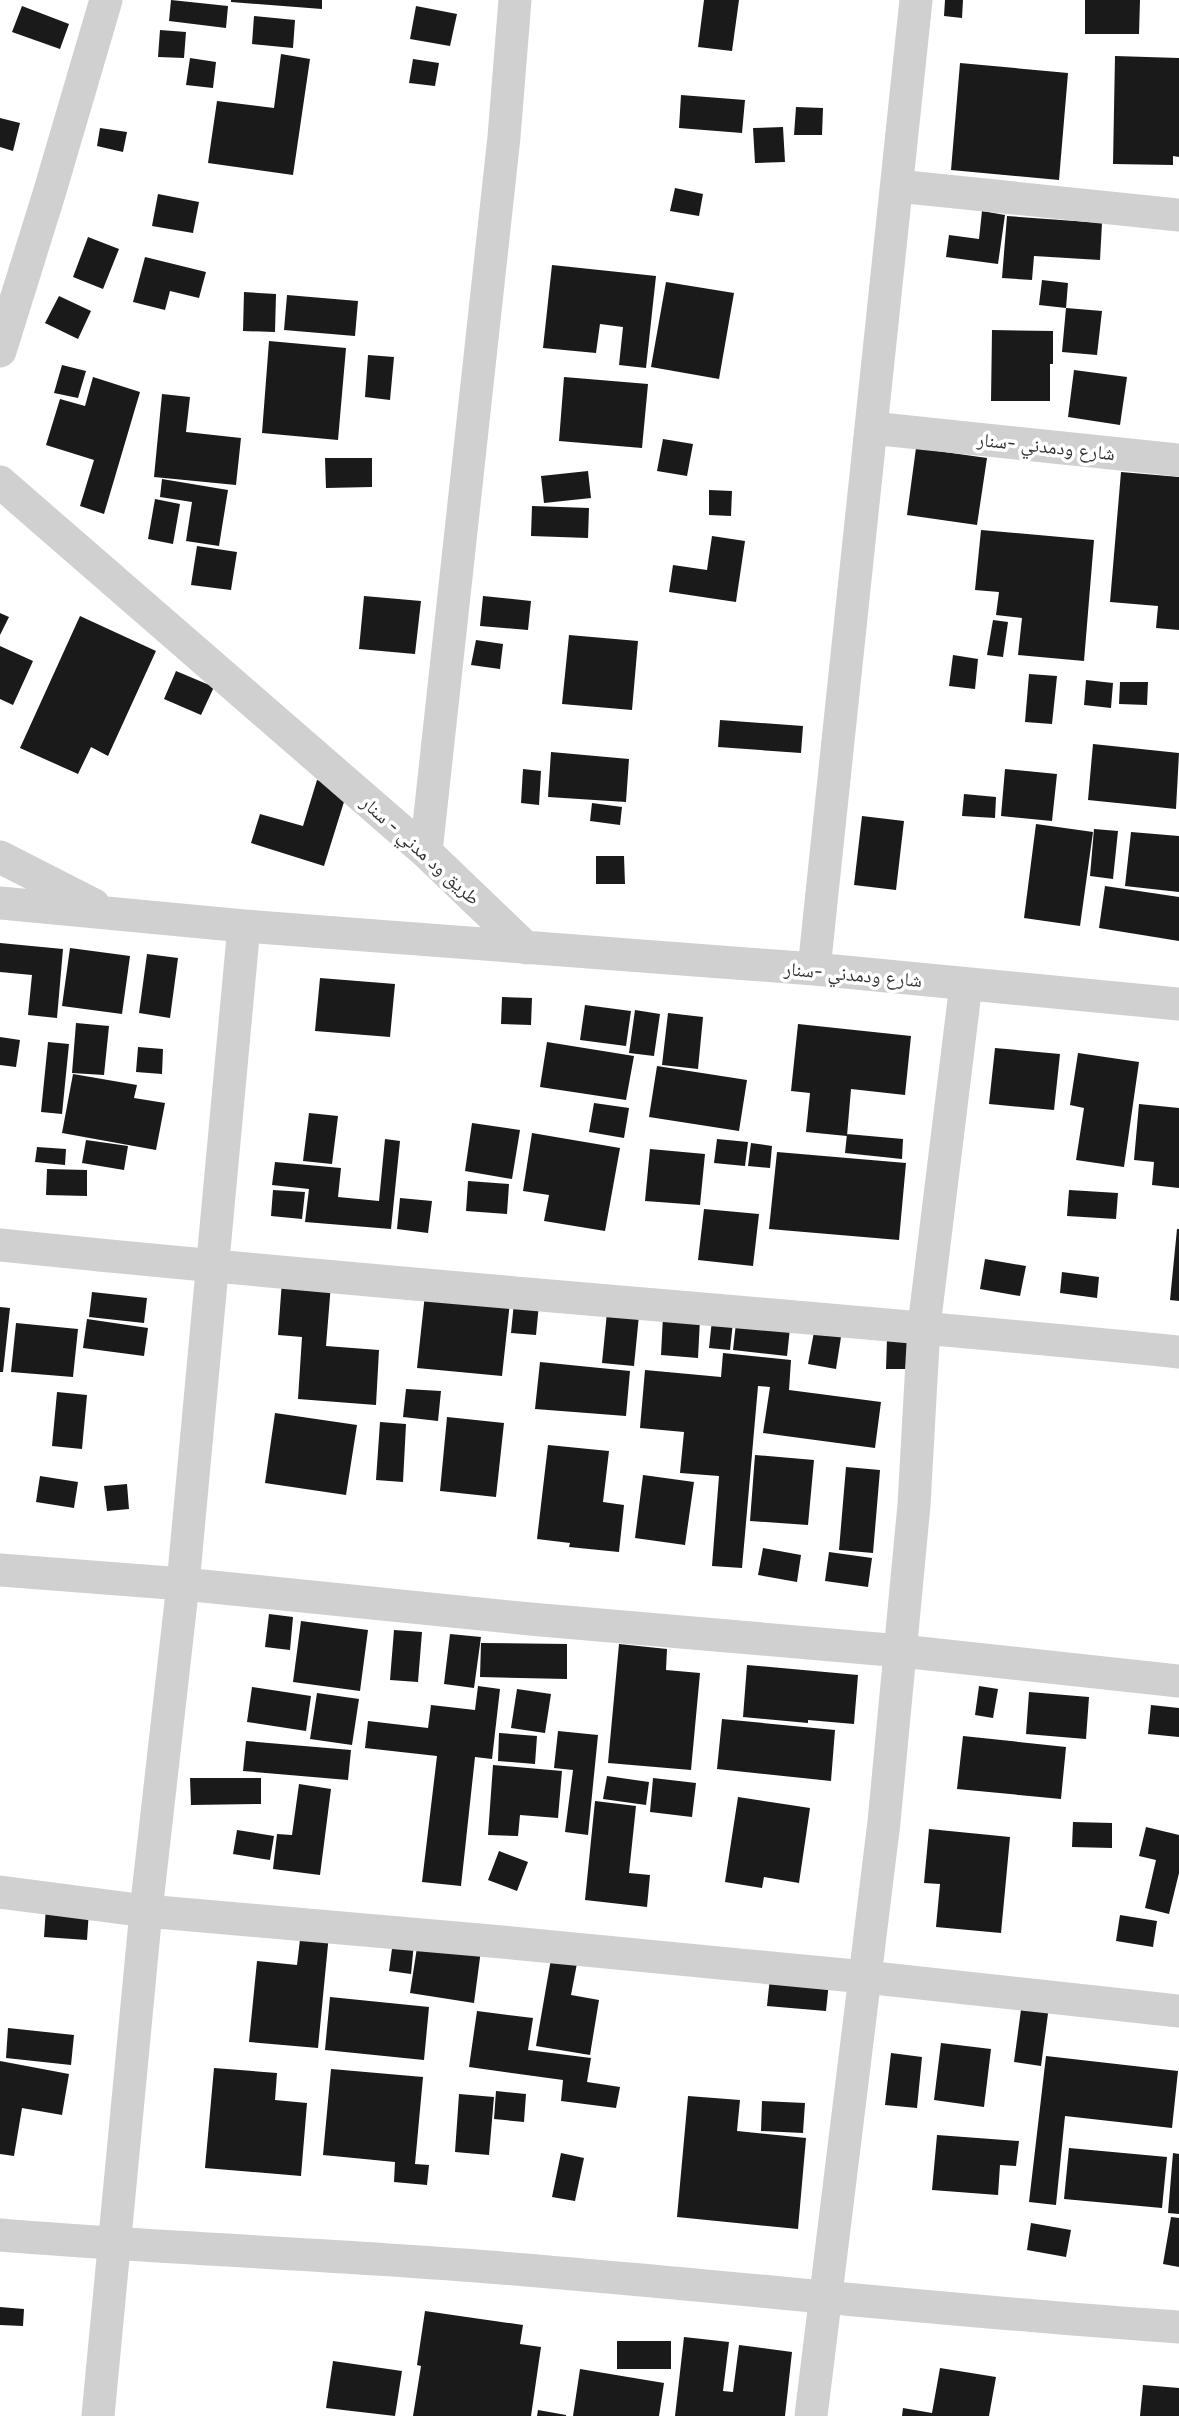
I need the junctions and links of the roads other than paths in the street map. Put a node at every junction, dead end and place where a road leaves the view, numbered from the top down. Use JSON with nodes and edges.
{"nodes":[{"id":1,"x":106,"y":0,"type":"edge"},
{"id":2,"x":515,"y":0,"type":"edge"},
{"id":3,"x":916,"y":0,"type":"edge"},
{"id":4,"x":897,"y":186,"type":"junction"},
{"id":5,"x":1179,"y":215,"type":"edge"},
{"id":6,"x":0,"y":351,"type":"edge"},
{"id":7,"x":871,"y":428,"type":"junction"},
{"id":8,"x":1179,"y":460,"type":"edge"},
{"id":9,"x":0,"y":482,"type":"edge"},
{"id":10,"x":426,"y":852,"type":"junction"},
{"id":11,"x":0,"y":857,"type":"edge"},
{"id":12,"x":0,"y":903,"type":"edge"},
{"id":13,"x":111,"y":914,"type":"junction"},
{"id":14,"x":244,"y":926,"type":"junction"},
{"id":15,"x":526,"y":948,"type":"junction"},
{"id":16,"x":814,"y":970,"type":"junction"},
{"id":17,"x":966,"y":984,"type":"junction"},
{"id":18,"x":1179,"y":1004,"type":"edge"},
{"id":19,"x":0,"y":1245,"type":"edge"},
{"id":20,"x":213,"y":1267,"type":"junction"},
{"id":21,"x":924,"y":1326,"type":"junction"},
{"id":22,"x":1179,"y":1352,"type":"edge"},
{"id":23,"x":0,"y":1570,"type":"edge"},
{"id":24,"x":183,"y":1584,"type":"junction"},
{"id":25,"x":901,"y":1651,"type":"junction"},
{"id":26,"x":1179,"y":1681,"type":"edge"},
{"id":27,"x":0,"y":1892,"type":"edge"},
{"id":28,"x":146,"y":1911,"type":"junction"},
{"id":29,"x":865,"y":1976,"type":"junction"},
{"id":30,"x":1179,"y":2011,"type":"edge"},
{"id":31,"x":0,"y":2235,"type":"edge"},
{"id":32,"x":113,"y":2244,"type":"junction"},
{"id":33,"x":825,"y":2298,"type":"junction"},
{"id":34,"x":1179,"y":2328,"type":"edge"},
{"id":35,"x":98,"y":2416,"type":"edge"},
{"id":36,"x":811,"y":2416,"type":"edge"}],
"edges":[{"from":1,"to":6,"type":"street"},
{"from":2,"to":10,"type":"street"},
{"from":3,"to":4,"type":"street"},
{"from":4,"to":5,"type":"street"},
{"from":4,"to":7,"type":"street"},
{"from":7,"to":8,"type":"street","name":"شارع ودمدني -سنار"},
{"from":7,"to":16,"type":"street"},
{"from":9,"to":10,"type":"street","name":"طريق ود مدني - سنار"},
{"from":10,"to":15,"type":"street","name":"طريق ود مدني - سنار"},
{"from":11,"to":13,"type":"street"},
{"from":12,"to":13,"type":"street"},
{"from":13,"to":14,"type":"street"},
{"from":14,"to":15,"type":"street"},
{"from":14,"to":20,"type":"street"},
{"from":15,"to":16,"type":"street","name":"شارع ودمدني -سنار"},
{"from":16,"to":17,"type":"street","name":"شارع ودمدني -سنار"},
{"from":17,"to":18,"type":"street","name":"شارع ودمدني -سنار"},
{"from":17,"to":21,"type":"street"},
{"from":19,"to":20,"type":"street"},
{"from":20,"to":21,"type":"street"},
{"from":20,"to":24,"type":"street"},
{"from":21,"to":22,"type":"street"},
{"from":21,"to":25,"type":"street"},
{"from":23,"to":24,"type":"street"},
{"from":24,"to":25,"type":"street"},
{"from":24,"to":28,"type":"street"},
{"from":25,"to":26,"type":"street"},
{"from":25,"to":29,"type":"street"},
{"from":27,"to":28,"type":"street"},
{"from":28,"to":29,"type":"street"},
{"from":28,"to":32,"type":"street"},
{"from":29,"to":30,"type":"street"},
{"from":29,"to":33,"type":"street"},
{"from":31,"to":32,"type":"street"},
{"from":32,"to":33,"type":"street"},
{"from":32,"to":35,"type":"street"},
{"from":33,"to":34,"type":"street"},
{"from":33,"to":36,"type":"street"}]}
